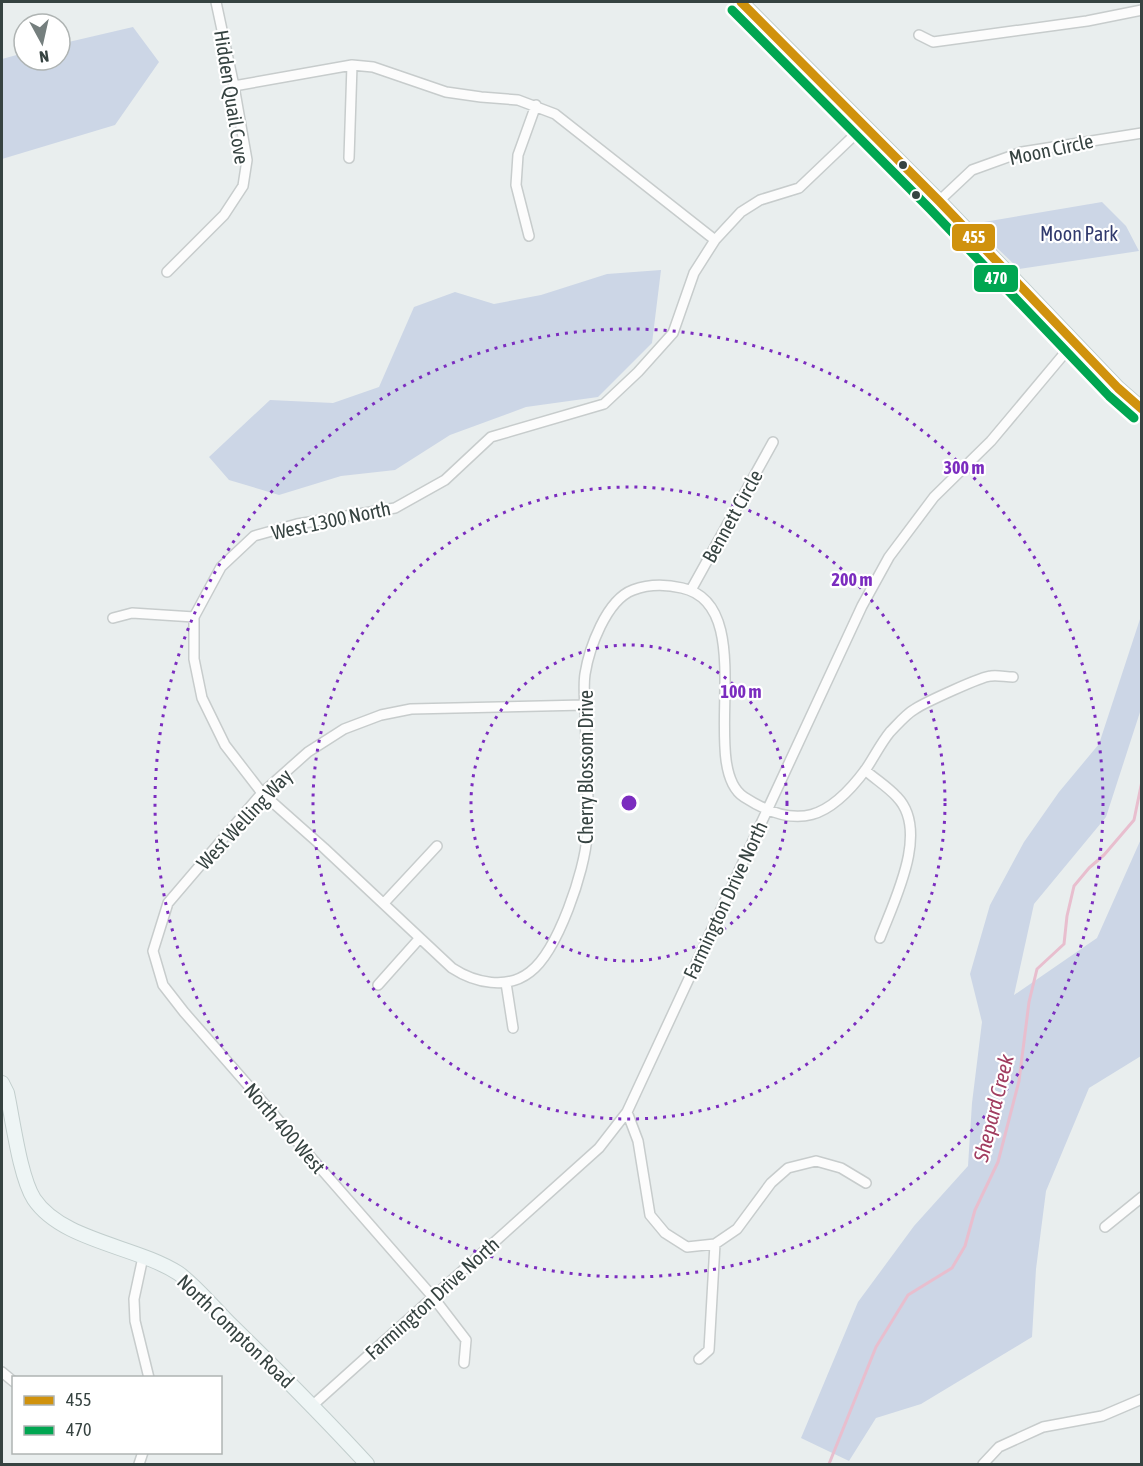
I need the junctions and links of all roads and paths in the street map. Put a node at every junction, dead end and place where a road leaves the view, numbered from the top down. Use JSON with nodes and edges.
{"nodes":[{"id":1,"x":216,"y":2,"type":"edge"},
{"id":2,"x":741,"y":2,"type":"edge"},
{"id":3,"x":1142,"y":10,"type":"edge"},
{"id":4,"x":919,"y":34,"type":"dead end"},
{"id":5,"x":352,"y":65,"type":"junction"},
{"id":6,"x":234,"y":86,"type":"junction"},
{"id":7,"x":536,"y":105,"type":"junction"},
{"id":8,"x":864,"y":126,"type":"junction"},
{"id":9,"x":1142,"y":134,"type":"edge"},
{"id":10,"x":349,"y":158,"type":"dead end"},
{"id":11,"x":939,"y":201,"type":"junction"},
{"id":12,"x":529,"y":236,"type":"dead end"},
{"id":13,"x":716,"y":240,"type":"junction"},
{"id":14,"x":167,"y":272,"type":"dead end"},
{"id":15,"x":1074,"y":342,"type":"junction"},
{"id":16,"x":1142,"y":410,"type":"edge"},
{"id":17,"x":773,"y":442,"type":"dead end"},
{"id":18,"x":691,"y":590,"type":"junction"},
{"id":19,"x":194,"y":617,"type":"junction"},
{"id":20,"x":113,"y":618,"type":"dead end"},
{"id":21,"x":1013,"y":677,"type":"dead end"},
{"id":22,"x":585,"y":705,"type":"junction"},
{"id":23,"x":865,"y":770,"type":"junction"},
{"id":24,"x":262,"y":793,"type":"junction"},
{"id":25,"x":767,"y":808,"type":"junction"},
{"id":26,"x":437,"y":846,"type":"dead end"},
{"id":27,"x":384,"y":903,"type":"junction"},
{"id":28,"x":880,"y":938,"type":"dead end"},
{"id":29,"x":419,"y":939,"type":"junction"},
{"id":30,"x":153,"y":951,"type":"joint"},
{"id":31,"x":506,"y":983,"type":"junction"},
{"id":32,"x":378,"y":985,"type":"dead end"},
{"id":33,"x":513,"y":1028,"type":"dead end"},
{"id":34,"x":2,"y":1083,"type":"edge"},
{"id":35,"x":627,"y":1112,"type":"junction"},
{"id":36,"x":866,"y":1183,"type":"dead end"},
{"id":37,"x":1142,"y":1197,"type":"edge"},
{"id":38,"x":1105,"y":1227,"type":"dead end"},
{"id":39,"x":715,"y":1244,"type":"junction"},
{"id":40,"x":143,"y":1257,"type":"junction"},
{"id":41,"x":433,"y":1297,"type":"junction"},
{"id":42,"x":699,"y":1359,"type":"dead end"},
{"id":43,"x":464,"y":1363,"type":"dead end"},
{"id":44,"x":149,"y":1376,"type":"edge"},
{"id":45,"x":1142,"y":1399,"type":"edge"},
{"id":46,"x":313,"y":1405,"type":"junction"},
{"id":47,"x":367,"y":1464,"type":"edge"},
{"id":48,"x":984,"y":1464,"type":"edge"}],
"edges":[{"from":1,"to":6,"type":"street","name":"Hidden Quail Cove"},
{"from":2,"to":8,"type":"main road"},
{"from":3,"to":4,"type":"street"},
{"from":5,"to":6,"type":"street"},
{"from":5,"to":7,"type":"street"},
{"from":5,"to":10,"type":"street"},
{"from":6,"to":14,"type":"street","name":"Hidden Quail Cove"},
{"from":7,"to":12,"type":"street"},
{"from":7,"to":13,"type":"street"},
{"from":8,"to":11,"type":"main road"},
{"from":8,"to":13,"type":"street","name":"West 1300 North"},
{"from":9,"to":11,"type":"street","name":"Moon Circle"},
{"from":11,"to":15,"type":"main road"},
{"from":13,"to":19,"type":"street","name":"West 1300 North"},
{"from":15,"to":16,"type":"main road"},
{"from":15,"to":25,"type":"street","name":"Farmington Drive North"},
{"from":17,"to":18,"type":"street","name":"Bennett Circle"},
{"from":18,"to":22,"type":"street","name":"Cherry Blossom Drive"},
{"from":18,"to":25,"type":"street"},
{"from":19,"to":20,"type":"street"},
{"from":19,"to":24,"type":"street"},
{"from":21,"to":23,"type":"street"},
{"from":22,"to":24,"type":"street","name":"West Welling Way"},
{"from":22,"to":31,"type":"street","name":"Cherry Blossom Drive"},
{"from":23,"to":25,"type":"street"},
{"from":23,"to":28,"type":"street"},
{"from":24,"to":27,"type":"street"},
{"from":24,"to":30,"type":"street","name":"West Welling Way"},
{"from":25,"to":35,"type":"street","name":"Farmington Drive North"},
{"from":26,"to":27,"type":"street"},
{"from":27,"to":29,"type":"street"},
{"from":29,"to":31,"type":"street"},
{"from":29,"to":32,"type":"street"},
{"from":30,"to":41,"type":"street","name":"North 400 West"},
{"from":31,"to":33,"type":"street"},
{"from":34,"to":40,"type":"main road","name":"North Compton Road"},
{"from":35,"to":39,"type":"street"},
{"from":35,"to":41,"type":"street","name":"Farmington Drive North"},
{"from":36,"to":39,"type":"street"},
{"from":37,"to":38,"type":"street"},
{"from":39,"to":42,"type":"street"},
{"from":40,"to":44,"type":"street"},
{"from":40,"to":46,"type":"main road","name":"North Compton Road"},
{"from":41,"to":43,"type":"street","name":"North 400 West"},
{"from":41,"to":46,"type":"street","name":"Farmington Drive North"},
{"from":45,"to":48,"type":"street"},
{"from":46,"to":47,"type":"main road","name":"North Compton Road"}]}
